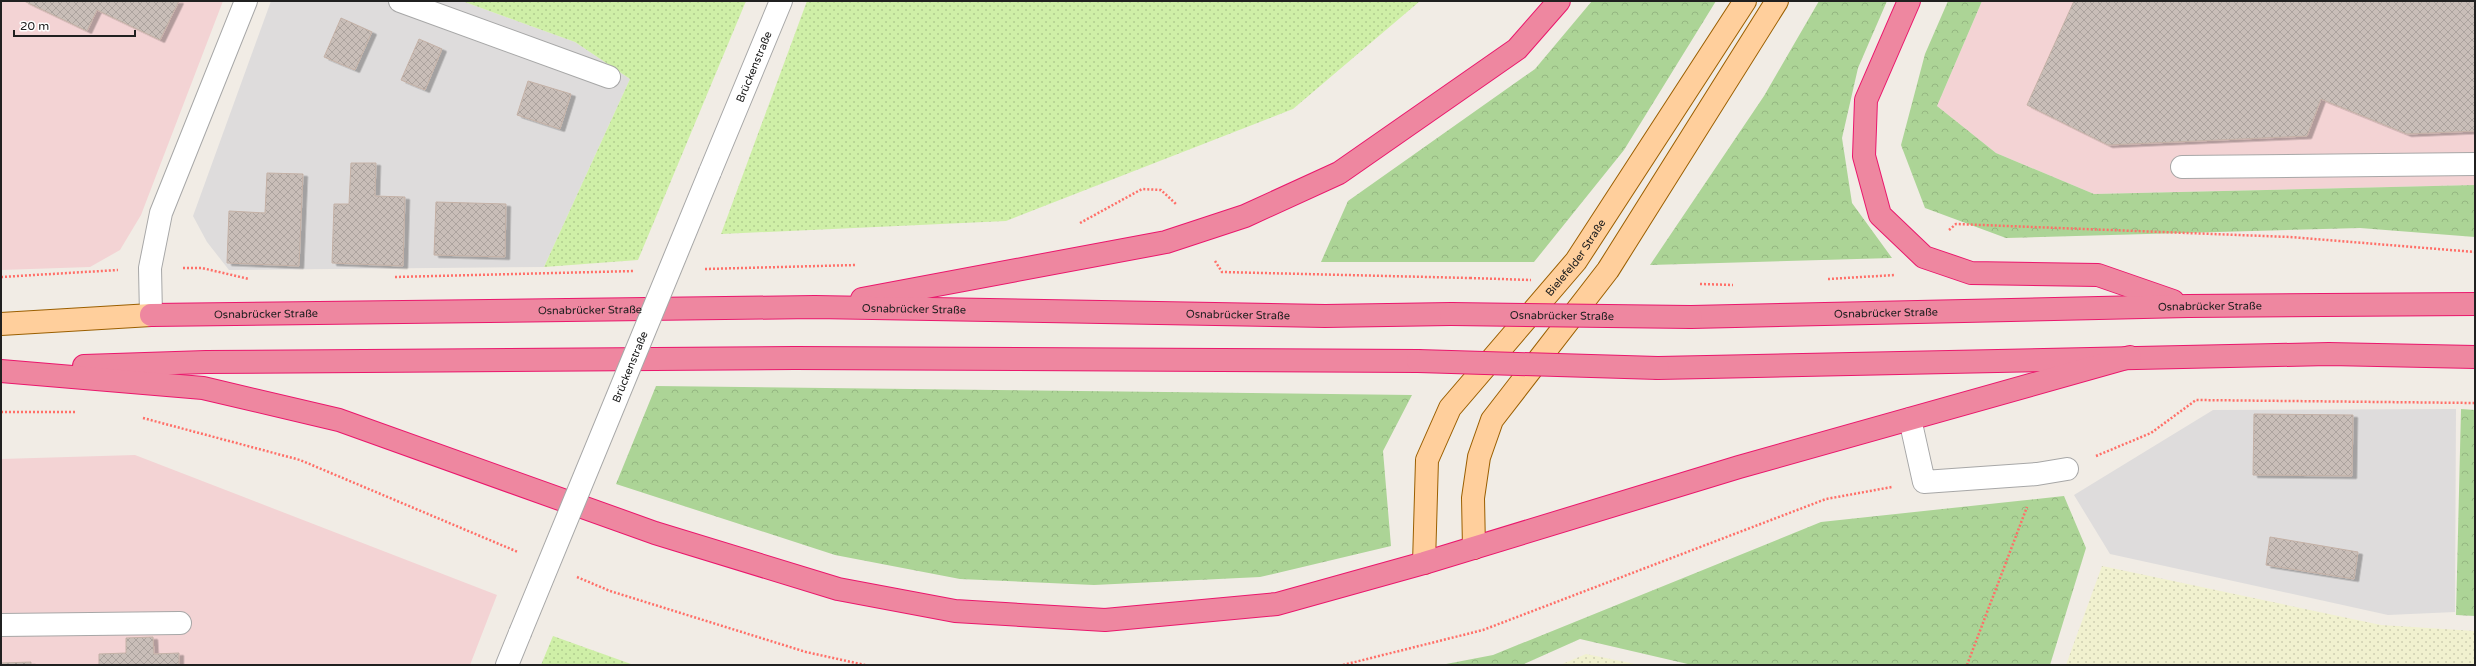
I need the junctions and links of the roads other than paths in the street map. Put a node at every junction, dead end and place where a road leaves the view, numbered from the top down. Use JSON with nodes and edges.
{"nodes":[{"id":1,"x":246,"y":1,"type":"edge"},
{"id":2,"x":400,"y":1,"type":"edge"},
{"id":3,"x":781,"y":1,"type":"edge"},
{"id":4,"x":1559,"y":1,"type":"edge"},
{"id":5,"x":1745,"y":1,"type":"edge"},
{"id":6,"x":1777,"y":1,"type":"edge"},
{"id":7,"x":1909,"y":1,"type":"edge"},
{"id":8,"x":609,"y":77,"type":"dead end"},
{"id":9,"x":2475,"y":164,"type":"edge"},
{"id":10,"x":2182,"y":167,"type":"dead end"},
{"id":11,"x":2475,"y":304,"type":"edge"},
{"id":12,"x":2188,"y":306,"type":"junction"},
{"id":13,"x":815,"y":307,"type":"junction"},
{"id":14,"x":151,"y":316,"type":"junction"},
{"id":15,"x":1,"y":324,"type":"edge"},
{"id":16,"x":2130,"y":357,"type":"junction"},
{"id":17,"x":2475,"y":358,"type":"edge"},
{"id":18,"x":1,"y":370,"type":"edge"},
{"id":19,"x":1910,"y":419,"type":"junction"},
{"id":20,"x":2066,"y":469,"type":"road end"},
{"id":21,"x":1474,"y":548,"type":"junction"},
{"id":22,"x":1424,"y":563,"type":"junction"},
{"id":23,"x":180,"y":623,"type":"dead end"},
{"id":24,"x":1,"y":625,"type":"edge"},
{"id":25,"x":507,"y":665,"type":"edge"}],
"edges":[{"from":1,"to":14,"type":"street"},
{"from":2,"to":8,"type":"street"},
{"from":3,"to":25,"type":"street","name":"Brückenstraße","bridge":true},
{"from":4,"to":13,"type":"highway"},
{"from":5,"to":22,"type":"main road","name":"Bielefelder Straße"},
{"from":6,"to":21,"type":"main road"},
{"from":7,"to":12,"type":"highway"},
{"from":9,"to":10,"type":"street"},
{"from":11,"to":12,"type":"highway","name":"Osnabrücker Straße"},
{"from":12,"to":13,"type":"highway","name":"Osnabrücker Straße","bridge":true},
{"from":13,"to":14,"type":"highway","name":"Osnabrücker Straße"},
{"from":14,"to":15,"type":"main road","name":"Osnabrücker Straße"},
{"from":16,"to":17,"type":"highway"},
{"from":16,"to":18,"type":"highway","bridge":true},
{"from":16,"to":19,"type":"highway"},
{"from":18,"to":22,"type":"highway"},
{"from":19,"to":20,"type":"street"},
{"from":19,"to":21,"type":"highway"},
{"from":21,"to":22,"type":"highway"},
{"from":23,"to":24,"type":"street"}]}
